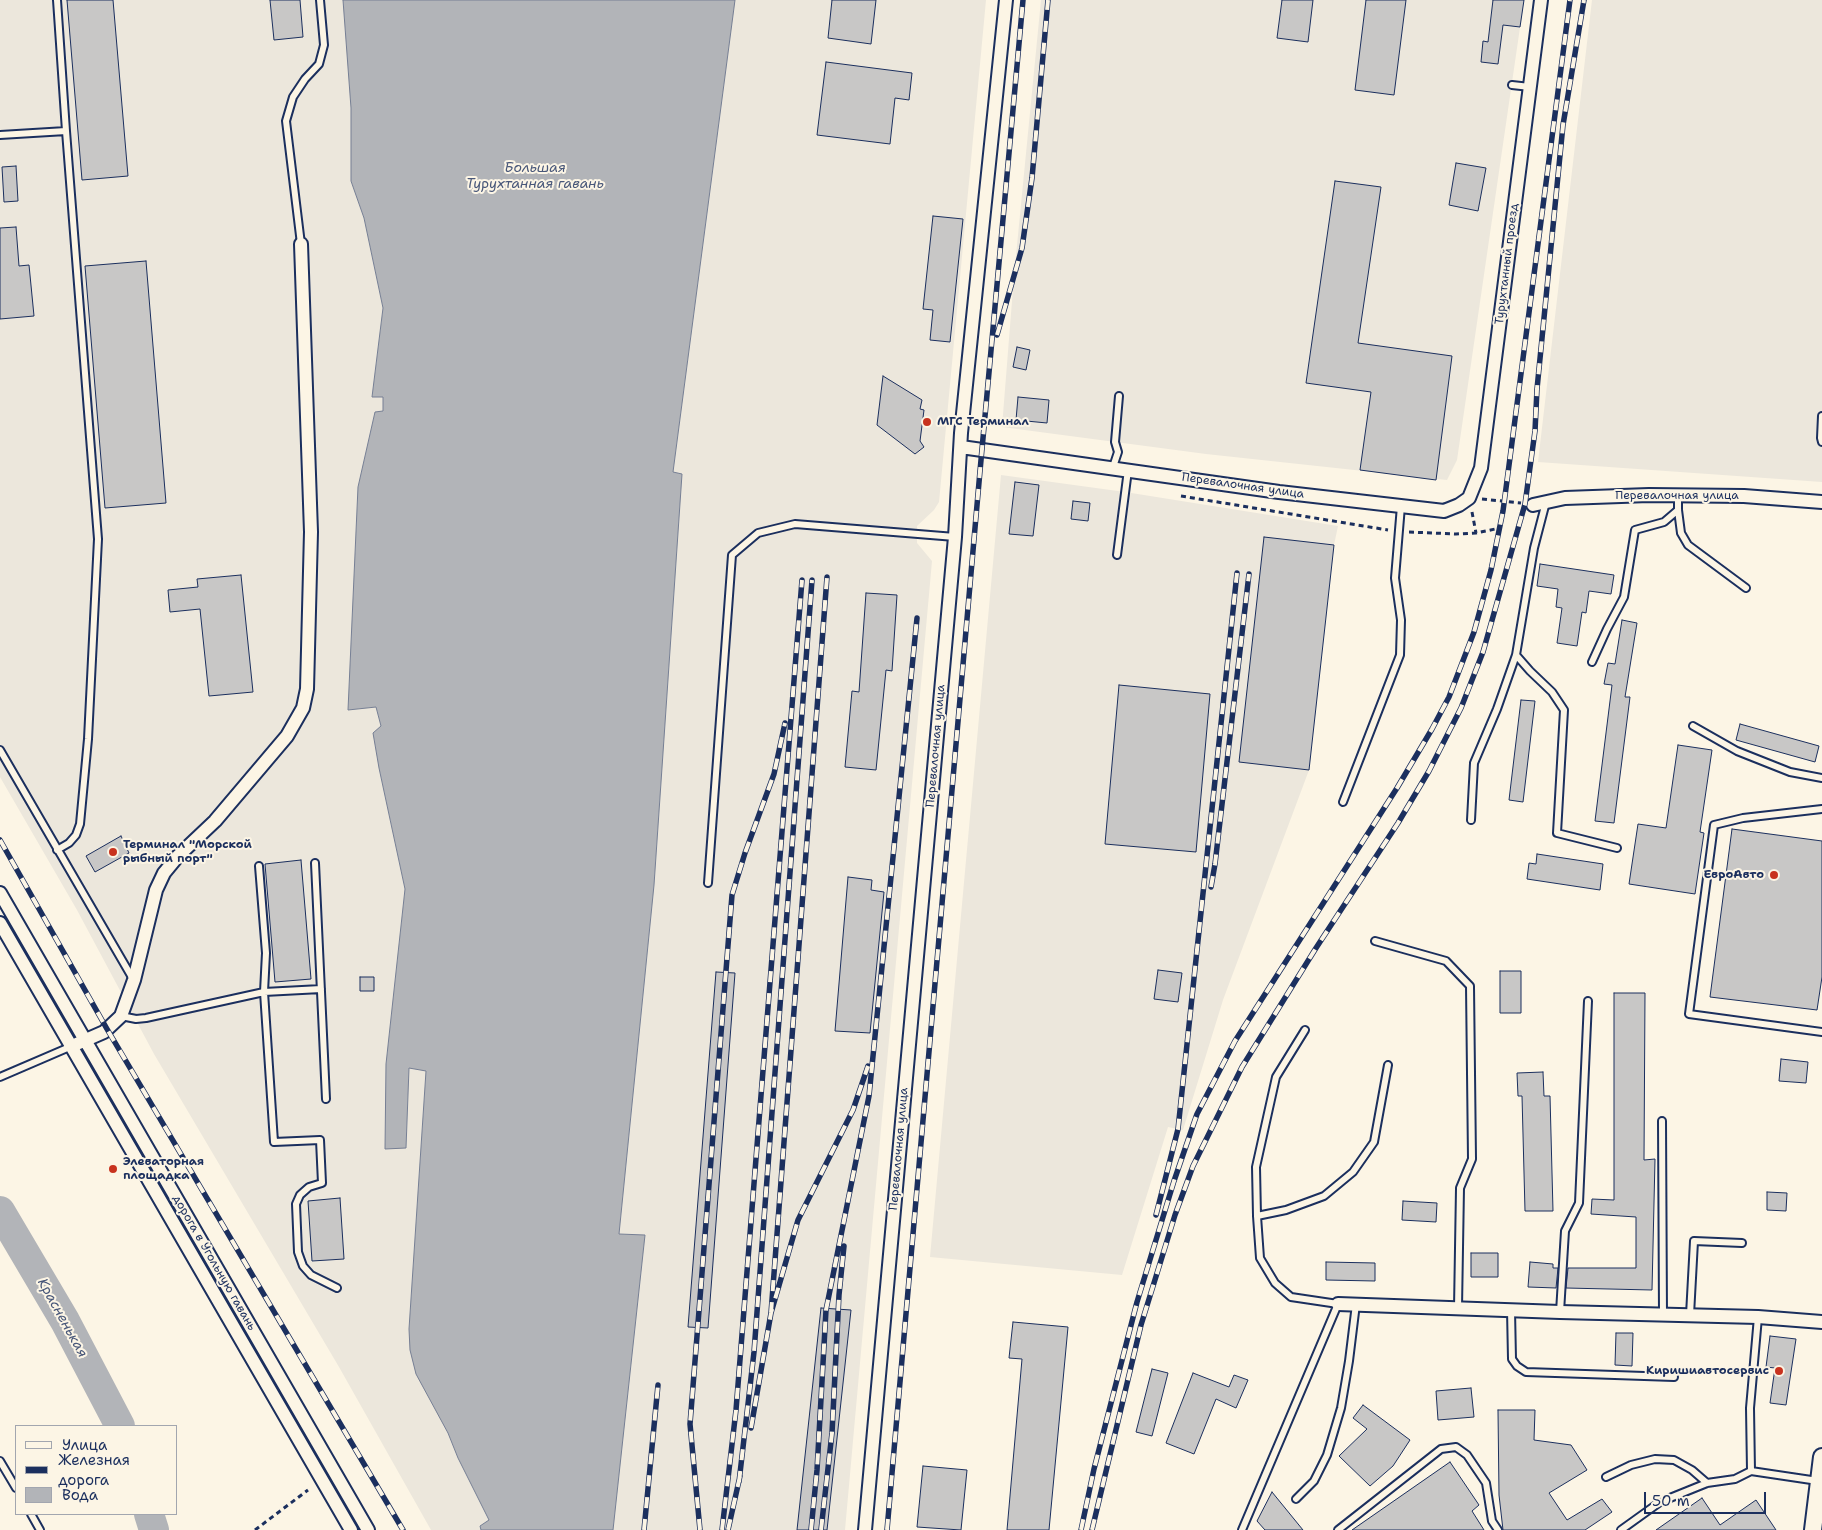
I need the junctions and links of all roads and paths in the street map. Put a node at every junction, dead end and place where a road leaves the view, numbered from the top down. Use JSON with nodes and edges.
{"nodes":[{"id":1,"x":57,"y":0,"type":"edge"},
{"id":2,"x":320,"y":0,"type":"edge"},
{"id":3,"x":1006,"y":0,"type":"edge"},
{"id":4,"x":1541,"y":0,"type":"edge"},
{"id":5,"x":1512,"y":85,"type":"dead end"},
{"id":6,"x":1530,"y":87,"type":"junction"},
{"id":7,"x":66,"y":131,"type":"junction"},
{"id":8,"x":0,"y":135,"type":"edge"},
{"id":9,"x":301,"y":244,"type":"joint"},
{"id":10,"x":1119,"y":396,"type":"dead end"},
{"id":11,"x":1822,"y":416,"type":"edge"},
{"id":12,"x":1822,"y":442,"type":"edge"},
{"id":13,"x":960,"y":447,"type":"junction"},
{"id":14,"x":1112,"y":467,"type":"junction"},
{"id":15,"x":1128,"y":469,"type":"junction"},
{"id":16,"x":1678,"y":495,"type":"junction"},
{"id":17,"x":1181,"y":496,"type":"dead end"},
{"id":18,"x":1469,"y":498,"type":"junction"},
{"id":19,"x":1546,"y":502,"type":"junction"},
{"id":20,"x":1822,"y":502,"type":"edge"},
{"id":21,"x":1533,"y":505,"type":"joint"},
{"id":22,"x":1401,"y":506,"type":"junction"},
{"id":23,"x":1678,"y":510,"type":"junction"},
{"id":24,"x":1500,"y":528,"type":"dead end"},
{"id":25,"x":1398,"y":532,"type":"junction"},
{"id":26,"x":955,"y":537,"type":"junction"},
{"id":27,"x":1117,"y":555,"type":"dead end"},
{"id":28,"x":1746,"y":588,"type":"dead end"},
{"id":29,"x":1516,"y":655,"type":"junction"},
{"id":30,"x":1592,"y":662,"type":"dead end"},
{"id":31,"x":1692,"y":726,"type":"dead end"},
{"id":32,"x":0,"y":750,"type":"edge"},
{"id":33,"x":1822,"y":778,"type":"edge"},
{"id":34,"x":1343,"y":802,"type":"dead end"},
{"id":35,"x":1822,"y":809,"type":"edge"},
{"id":36,"x":1471,"y":820,"type":"dead end"},
{"id":37,"x":1617,"y":848,"type":"dead end"},
{"id":38,"x":57,"y":850,"type":"junction"},
{"id":39,"x":315,"y":864,"type":"dead end"},
{"id":40,"x":259,"y":866,"type":"dead end"},
{"id":41,"x":708,"y":883,"type":"dead end"},
{"id":42,"x":0,"y":893,"type":"edge"},
{"id":43,"x":0,"y":923,"type":"edge"},
{"id":44,"x":1375,"y":941,"type":"dead end"},
{"id":45,"x":134,"y":980,"type":"junction"},
{"id":46,"x":321,"y":989,"type":"junction"},
{"id":47,"x":264,"y":992,"type":"junction"},
{"id":48,"x":1588,"y":1001,"type":"dead end"},
{"id":49,"x":121,"y":1016,"type":"junction"},
{"id":50,"x":1305,"y":1030,"type":"dead end"},
{"id":51,"x":1822,"y":1032,"type":"edge"},
{"id":52,"x":86,"y":1041,"type":"junction"},
{"id":53,"x":72,"y":1046,"type":"junction"},
{"id":54,"x":1388,"y":1065,"type":"dead end"},
{"id":55,"x":0,"y":1076,"type":"edge"},
{"id":56,"x":326,"y":1099,"type":"dead end"},
{"id":57,"x":1662,"y":1121,"type":"dead end"},
{"id":58,"x":1257,"y":1216,"type":"junction"},
{"id":59,"x":1742,"y":1243,"type":"dead end"},
{"id":60,"x":337,"y":1288,"type":"dead end"},
{"id":61,"x":1338,"y":1304,"type":"junction"},
{"id":62,"x":1356,"y":1304,"type":"junction"},
{"id":63,"x":1458,"y":1308,"type":"junction"},
{"id":64,"x":1511,"y":1310,"type":"junction"},
{"id":65,"x":1560,"y":1312,"type":"junction"},
{"id":66,"x":1663,"y":1315,"type":"junction"},
{"id":67,"x":1690,"y":1316,"type":"junction"},
{"id":68,"x":1758,"y":1317,"type":"junction"},
{"id":69,"x":1822,"y":1322,"type":"edge"},
{"id":70,"x":1674,"y":1377,"type":"dead end"},
{"id":71,"x":1822,"y":1457,"type":"edge"},
{"id":72,"x":0,"y":1460,"type":"edge"},
{"id":73,"x":1751,"y":1471,"type":"junction"},
{"id":74,"x":1606,"y":1477,"type":"dead end"},
{"id":75,"x":1821,"y":1481,"type":"edge"},
{"id":76,"x":1707,"y":1483,"type":"junction"},
{"id":77,"x":15,"y":1486,"type":"edge"},
{"id":78,"x":308,"y":1490,"type":"dead end"},
{"id":79,"x":1296,"y":1498,"type":"dead end"},
{"id":80,"x":32,"y":1515,"type":"edge"},
{"id":81,"x":40,"y":1530,"type":"edge"},
{"id":82,"x":255,"y":1530,"type":"edge"},
{"id":83,"x":351,"y":1530,"type":"edge"},
{"id":84,"x":368,"y":1530,"type":"edge"},
{"id":85,"x":865,"y":1530,"type":"edge"},
{"id":86,"x":1242,"y":1530,"type":"edge"},
{"id":87,"x":1338,"y":1530,"type":"edge"},
{"id":88,"x":1498,"y":1530,"type":"edge"},
{"id":89,"x":1621,"y":1530,"type":"edge"},
{"id":90,"x":1813,"y":1530,"type":"edge"}],
"edges":[{"from":1,"to":7,"type":"lane"},
{"from":2,"to":9,"type":"lane"},
{"from":3,"to":13,"type":"street"},
{"from":4,"to":6,"type":"street","name":"Турухтанный проезд"},
{"from":5,"to":6,"type":"lane"},
{"from":6,"to":18,"type":"street","name":"Турухтанный проезд"},
{"from":7,"to":8,"type":"lane"},
{"from":7,"to":38,"type":"lane"},
{"from":9,"to":45,"type":"street"},
{"from":10,"to":14,"type":"lane"},
{"from":11,"to":12,"type":"lane"},
{"from":13,"to":14,"type":"street","name":"Перевалочная улица"},
{"from":13,"to":26,"type":"street","name":"Перевалочная улица"},
{"from":14,"to":15,"type":"street","name":"Перевалочная улица"},
{"from":15,"to":22,"type":"street","name":"Перевалочная улица"},
{"from":15,"to":27,"type":"lane"},
{"from":16,"to":19,"type":"street","name":"Перевалочная улица"},
{"from":16,"to":20,"type":"street","name":"Перевалочная улица"},
{"from":16,"to":23,"type":"lane"},
{"from":17,"to":25,"type":"path"},
{"from":18,"to":21,"type":"path"},
{"from":18,"to":22,"type":"street","name":"Перевалочная улица"},
{"from":19,"to":21,"type":"street","name":"Перевалочная улица"},
{"from":19,"to":29,"type":"lane"},
{"from":22,"to":25,"type":"lane"},
{"from":23,"to":28,"type":"lane"},
{"from":23,"to":30,"type":"lane"},
{"from":24,"to":25,"type":"path"},
{"from":25,"to":34,"type":"lane"},
{"from":26,"to":41,"type":"lane"},
{"from":26,"to":85,"type":"street","name":"Перевалочная улица"},
{"from":29,"to":36,"type":"lane"},
{"from":29,"to":37,"type":"lane"},
{"from":31,"to":33,"type":"lane"},
{"from":32,"to":38,"type":"lane"},
{"from":35,"to":51,"type":"lane"},
{"from":38,"to":45,"type":"lane"},
{"from":39,"to":46,"type":"lane"},
{"from":40,"to":47,"type":"lane"},
{"from":42,"to":52,"type":"street","name":"дорога в Угольную гавань"},
{"from":43,"to":53,"type":"street","name":"дорога в Угольную гавань"},
{"from":44,"to":63,"type":"lane"},
{"from":45,"to":49,"type":"street"},
{"from":46,"to":47,"type":"lane"},
{"from":46,"to":56,"type":"lane"},
{"from":47,"to":49,"type":"lane"},
{"from":47,"to":60,"type":"lane"},
{"from":48,"to":65,"type":"lane"},
{"from":49,"to":52,"type":"street"},
{"from":50,"to":58,"type":"lane"},
{"from":52,"to":53,"type":"street"},
{"from":52,"to":84,"type":"street","name":"дорога в Угольную гавань"},
{"from":53,"to":55,"type":"lane"},
{"from":53,"to":83,"type":"street","name":"дорога в Угольную гавань"},
{"from":54,"to":58,"type":"lane"},
{"from":57,"to":66,"type":"lane"},
{"from":58,"to":61,"type":"lane"},
{"from":59,"to":67,"type":"lane"},
{"from":61,"to":62,"type":"street"},
{"from":61,"to":86,"type":"lane"},
{"from":62,"to":63,"type":"street"},
{"from":62,"to":79,"type":"lane"},
{"from":63,"to":64,"type":"street"},
{"from":64,"to":65,"type":"street"},
{"from":64,"to":70,"type":"lane"},
{"from":65,"to":66,"type":"street"},
{"from":66,"to":67,"type":"street"},
{"from":67,"to":68,"type":"street"},
{"from":68,"to":69,"type":"street"},
{"from":68,"to":73,"type":"lane"},
{"from":71,"to":75,"type":"street"},
{"from":72,"to":77,"type":"lane"},
{"from":73,"to":75,"type":"lane"},
{"from":73,"to":76,"type":"lane"},
{"from":74,"to":76,"type":"lane"},
{"from":75,"to":90,"type":"street"},
{"from":76,"to":89,"type":"lane"},
{"from":78,"to":82,"type":"path"},
{"from":80,"to":81,"type":"lane"},
{"from":87,"to":88,"type":"lane"}]}
